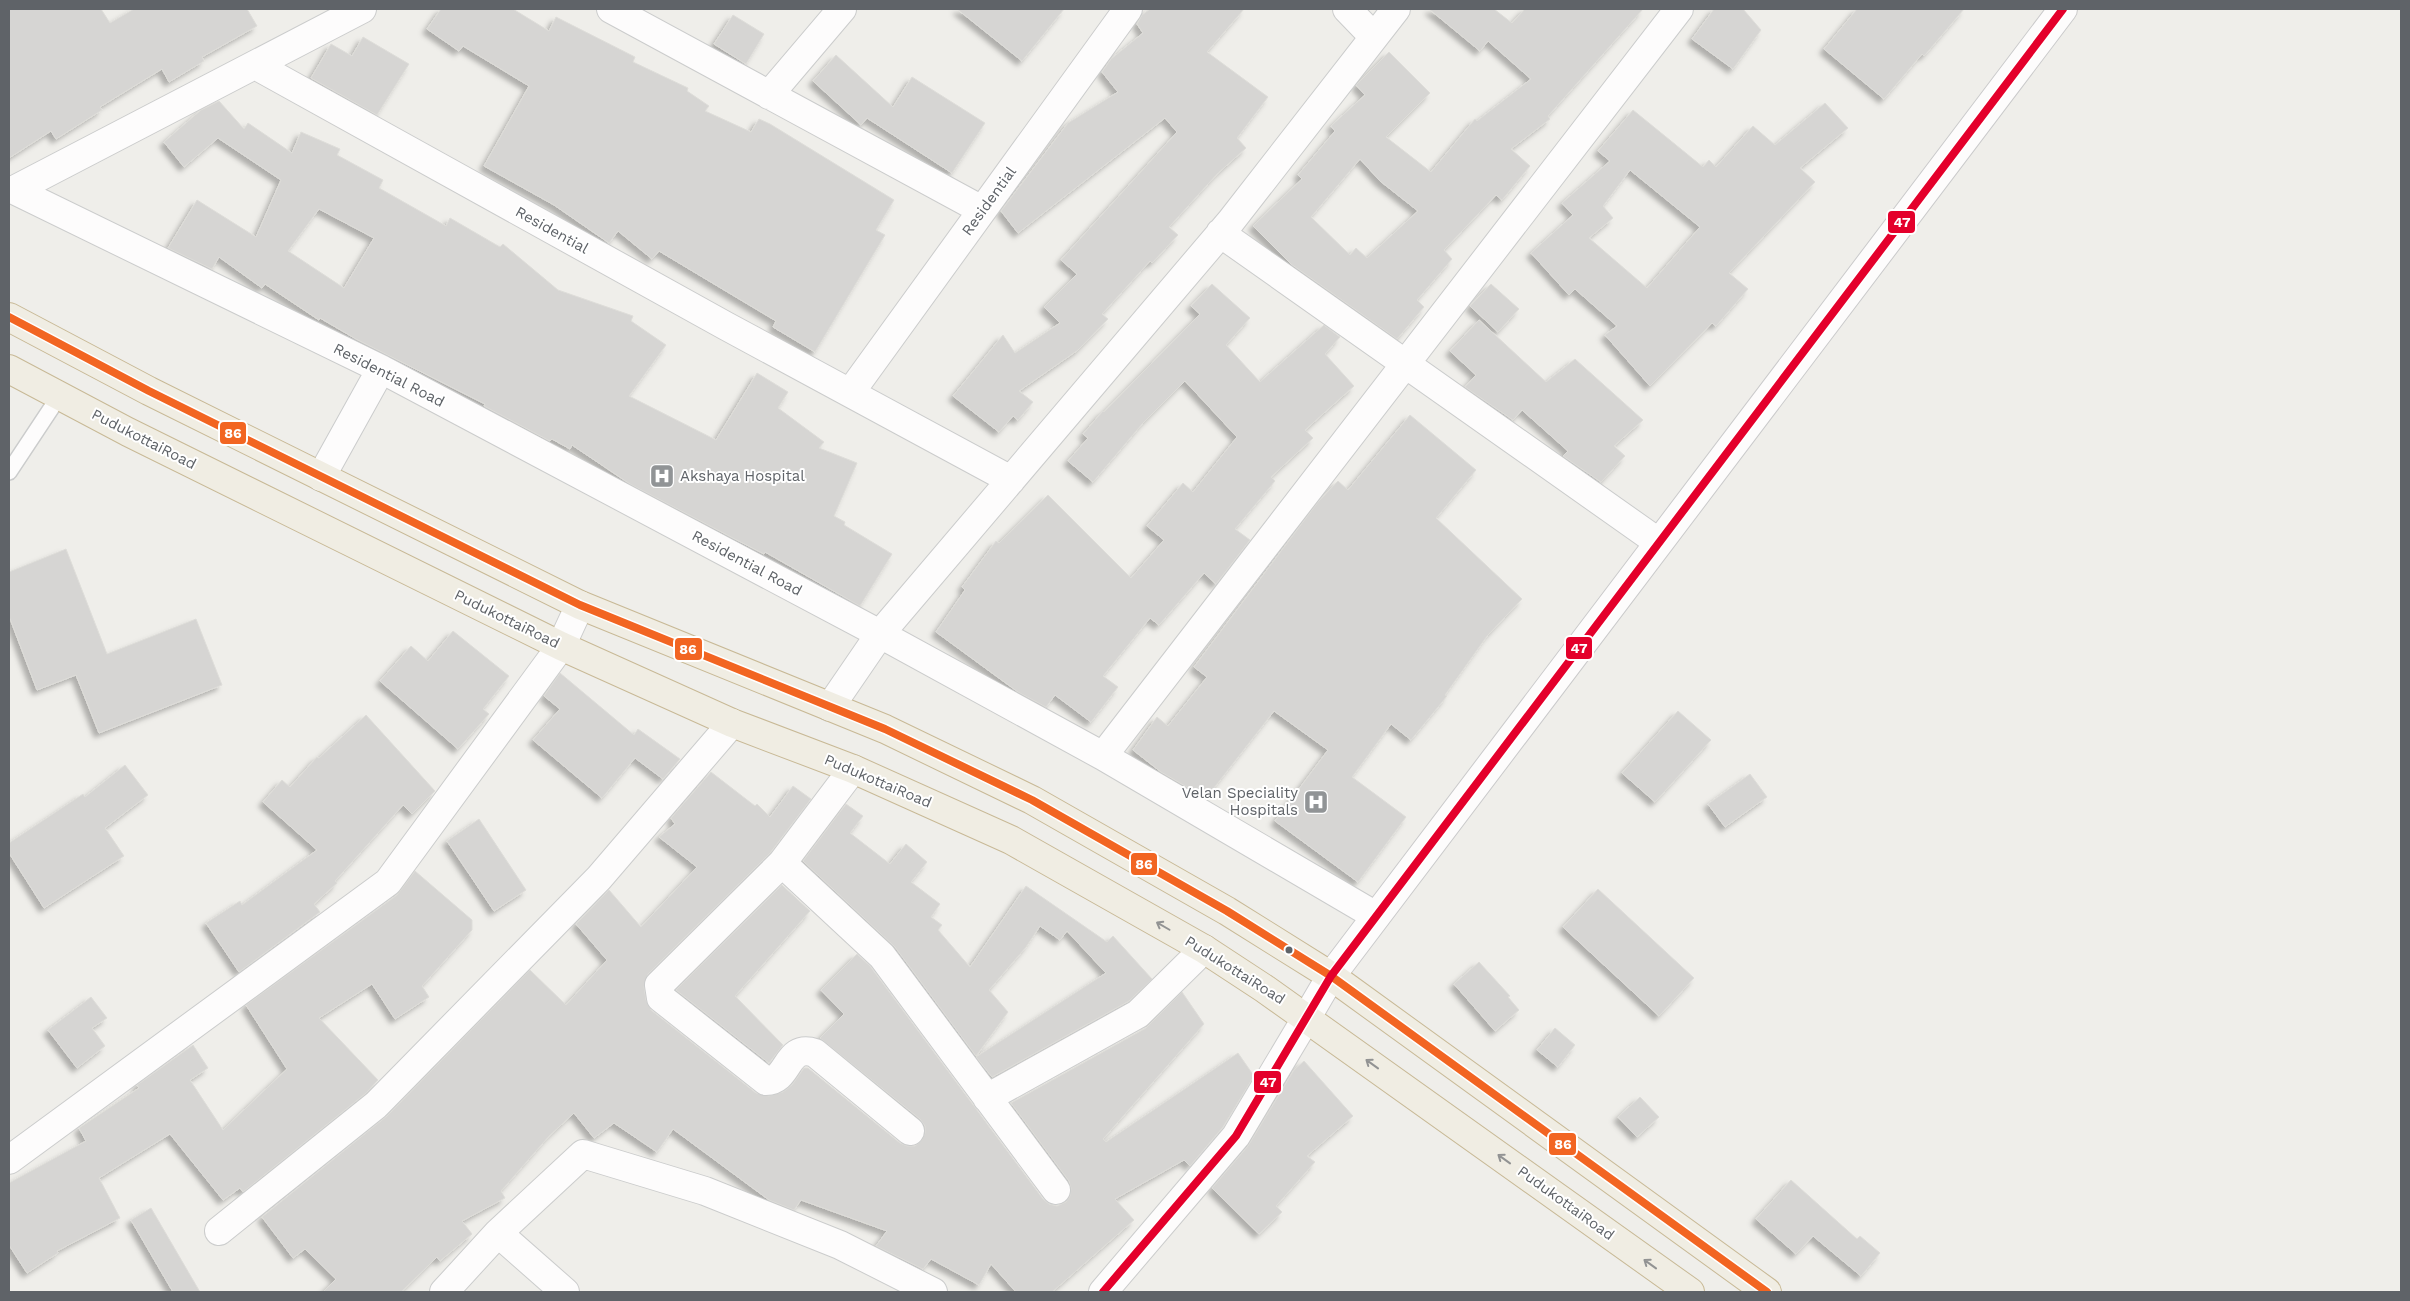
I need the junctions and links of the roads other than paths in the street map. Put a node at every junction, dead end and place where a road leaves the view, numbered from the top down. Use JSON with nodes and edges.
{"nodes":[{"id":1,"x":362,"y":9,"type":"edge"},
{"id":2,"x":611,"y":9,"type":"edge"},
{"id":3,"x":842,"y":9,"type":"edge"},
{"id":4,"x":1128,"y":9,"type":"edge"},
{"id":5,"x":1347,"y":9,"type":"edge"},
{"id":6,"x":1396,"y":9,"type":"edge"},
{"id":7,"x":1680,"y":9,"type":"edge"},
{"id":8,"x":2056,"y":11,"type":"edge"},
{"id":9,"x":1374,"y":37,"type":"junction"},
{"id":10,"x":255,"y":65,"type":"junction"},
{"id":11,"x":769,"y":95,"type":"junction"},
{"id":12,"x":10,"y":190,"type":"edge"},
{"id":13,"x":982,"y":210,"type":"junction"},
{"id":14,"x":1220,"y":234,"type":"junction"},
{"id":15,"x":9,"y":317,"type":"edge"},
{"id":16,"x":1406,"y":364,"type":"junction"},
{"id":17,"x":9,"y":369,"type":"edge"},
{"id":18,"x":381,"y":369,"type":"junction"},
{"id":19,"x":850,"y":393,"type":"junction"},
{"id":20,"x":60,"y":395,"type":"junction"},
{"id":21,"x":9,"y":472,"type":"edge"},
{"id":22,"x":321,"y":477,"type":"junction"},
{"id":23,"x":1011,"y":480,"type":"junction"},
{"id":24,"x":1658,"y":542,"type":"junction"},
{"id":25,"x":580,"y":605,"type":"junction"},
{"id":26,"x":880,"y":634,"type":"junction"},
{"id":27,"x":562,"y":646,"type":"junction"},
{"id":28,"x":830,"y":707,"type":"junction"},
{"id":29,"x":732,"y":722,"type":"junction"},
{"id":30,"x":1103,"y":756,"type":"junction"},
{"id":31,"x":853,"y":769,"type":"junction"},
{"id":32,"x":782,"y":863,"type":"junction"},
{"id":33,"x":1376,"y":916,"type":"junction"},
{"id":34,"x":1204,"y":949,"type":"junction"},
{"id":35,"x":1331,"y":976,"type":"junction"},
{"id":36,"x":1307,"y":1017,"type":"junction"},
{"id":37,"x":987,"y":1098,"type":"junction"},
{"id":38,"x":910,"y":1131,"type":"dead end"},
{"id":39,"x":9,"y":1160,"type":"edge"},
{"id":40,"x":1056,"y":1190,"type":"dead end"},
{"id":41,"x":219,"y":1231,"type":"dead end"},
{"id":42,"x":498,"y":1234,"type":"junction"},
{"id":43,"x":444,"y":1292,"type":"edge"},
{"id":44,"x":565,"y":1292,"type":"edge"},
{"id":45,"x":933,"y":1292,"type":"edge"},
{"id":46,"x":1103,"y":1292,"type":"edge"},
{"id":47,"x":1690,"y":1292,"type":"edge"},
{"id":48,"x":1768,"y":1292,"type":"edge"}],
"edges":[{"from":1,"to":10,"type":"street","name":"Residential Road"},
{"from":2,"to":11,"type":"street"},
{"from":3,"to":11,"type":"street"},
{"from":4,"to":13,"type":"street","name":"Residential"},
{"from":5,"to":9,"type":"street"},
{"from":6,"to":9,"type":"street"},
{"from":7,"to":16,"type":"street"},
{"from":8,"to":24,"type":"street"},
{"from":9,"to":14,"type":"street"},
{"from":10,"to":12,"type":"street","name":"Residential Road"},
{"from":10,"to":19,"type":"street","name":"Residential"},
{"from":11,"to":13,"type":"street"},
{"from":12,"to":18,"type":"street","name":"Residential Road"},
{"from":13,"to":19,"type":"street","name":"Residential"},
{"from":14,"to":16,"type":"street"},
{"from":14,"to":23,"type":"street"},
{"from":15,"to":22,"type":"highway"},
{"from":16,"to":24,"type":"street"},
{"from":16,"to":30,"type":"street"},
{"from":17,"to":20,"type":"highway","name":"PudukottaiRoad"},
{"from":18,"to":22,"type":"street"},
{"from":18,"to":26,"type":"street","name":"Residential Road"},
{"from":19,"to":23,"type":"street","name":"Residential"},
{"from":20,"to":21,"type":"lane"},
{"from":20,"to":27,"type":"highway","name":"PudukottaiRoad"},
{"from":22,"to":25,"type":"highway"},
{"from":23,"to":26,"type":"street"},
{"from":24,"to":33,"type":"street"},
{"from":25,"to":27,"type":"street"},
{"from":25,"to":28,"type":"highway"},
{"from":26,"to":28,"type":"street"},
{"from":26,"to":30,"type":"street","name":"Residential Road"},
{"from":27,"to":29,"type":"highway","name":"PudukottaiRoad"},
{"from":27,"to":39,"type":"street"},
{"from":28,"to":35,"type":"highway"},
{"from":29,"to":31,"type":"highway","name":"PudukottaiRoad"},
{"from":29,"to":41,"type":"street"},
{"from":30,"to":33,"type":"street","name":"Residential Road"},
{"from":31,"to":32,"type":"street"},
{"from":34,"to":31,"type":"highway","name":"PudukottaiRoad","one_way":true},
{"from":32,"to":37,"type":"street"},
{"from":32,"to":38,"type":"street"},
{"from":33,"to":35,"type":"street"},
{"from":34,"to":36,"type":"highway","name":"PudukottaiRoad"},
{"from":34,"to":37,"type":"street"},
{"from":35,"to":36,"type":"street"},
{"from":35,"to":48,"type":"highway"},
{"from":36,"to":46,"type":"street"},
{"from":47,"to":36,"type":"highway","name":"PudukottaiRoad","one_way":true},
{"from":37,"to":40,"type":"street"},
{"from":42,"to":43,"type":"street"},
{"from":42,"to":44,"type":"street"},
{"from":42,"to":45,"type":"street"}]}
